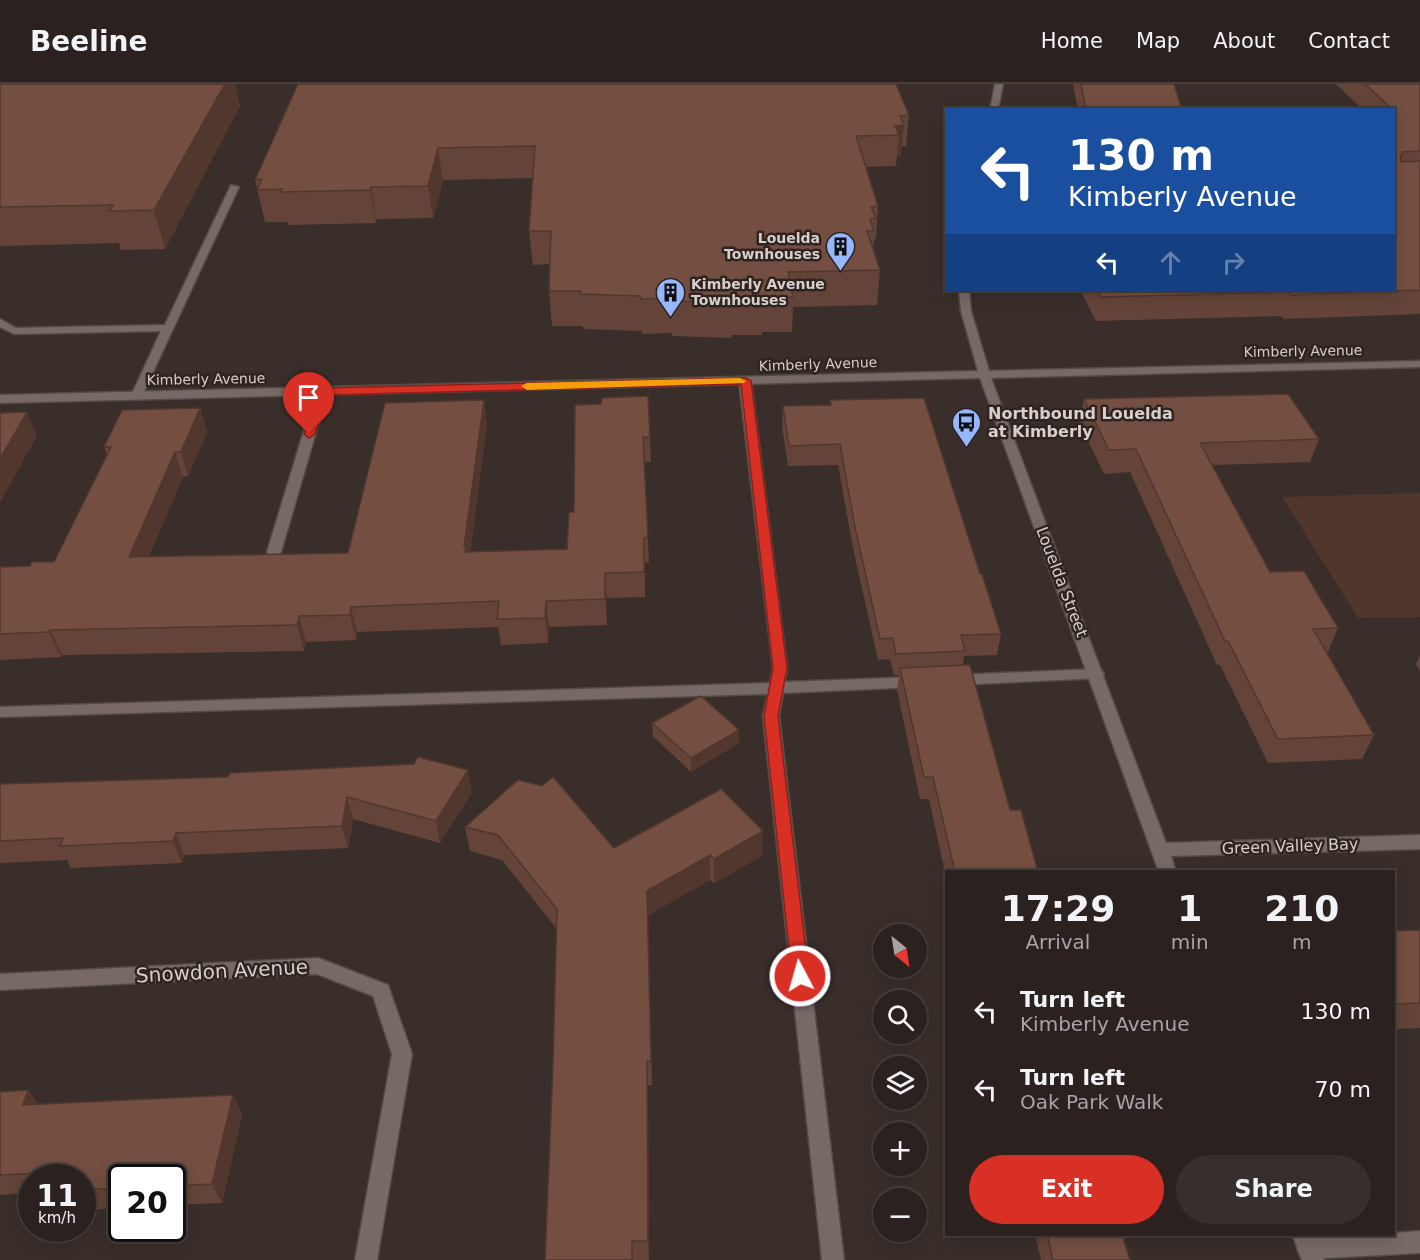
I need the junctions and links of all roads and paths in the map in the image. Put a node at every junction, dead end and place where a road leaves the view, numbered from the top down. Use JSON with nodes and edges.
{"nodes":[{"id":1,"x":999,"y":84,"type":"edge"},
{"id":2,"x":995,"y":108,"type":"edge"},
{"id":3,"x":234,"y":188,"type":"dead end"},
{"id":4,"x":964,"y":291,"type":"edge"},
{"id":5,"x":0,"y":322,"type":"edge"},
{"id":6,"x":169,"y":328,"type":"junction"},
{"id":7,"x":1420,"y":364,"type":"edge"},
{"id":8,"x":984,"y":374,"type":"junction"},
{"id":9,"x":746,"y":381,"type":"junction"},
{"id":10,"x":322,"y":392,"type":"junction"},
{"id":11,"x":137,"y":396,"type":"junction"},
{"id":12,"x":0,"y":399,"type":"edge"},
{"id":13,"x":274,"y":552,"type":"edge"},
{"id":14,"x":1096,"y":674,"type":"junction"},
{"id":15,"x":777,"y":688,"type":"junction"},
{"id":16,"x":0,"y":712,"type":"edge"},
{"id":17,"x":1420,"y":842,"type":"edge"},
{"id":18,"x":1160,"y":850,"type":"junction"},
{"id":19,"x":1167,"y":870,"type":"edge"},
{"id":20,"x":0,"y":982,"type":"edge"},
{"id":21,"x":1420,"y":1242,"type":"edge"},
{"id":22,"x":1308,"y":1247,"type":"edge"},
{"id":23,"x":366,"y":1260,"type":"edge"},
{"id":24,"x":833,"y":1260,"type":"edge"}],
"edges":[{"from":1,"to":2,"type":"street"},
{"from":3,"to":6,"type":"street"},
{"from":4,"to":8,"type":"street","name":"Louelda Street"},
{"from":5,"to":6,"type":"street"},
{"from":6,"to":11,"type":"street"},
{"from":7,"to":8,"type":"street","name":"Kimberly Avenue"},
{"from":8,"to":9,"type":"street","name":"Kimberly Avenue"},
{"from":8,"to":14,"type":"street","name":"Louelda Street"},
{"from":9,"to":10,"type":"street","name":"Kimberly Avenue"},
{"from":9,"to":15,"type":"street"},
{"from":10,"to":11,"type":"street","name":"Kimberly Avenue"},
{"from":10,"to":13,"type":"street"},
{"from":11,"to":12,"type":"street","name":"Kimberly Avenue"},
{"from":14,"to":15,"type":"street"},
{"from":14,"to":18,"type":"street","name":"Louelda Street"},
{"from":15,"to":16,"type":"street"},
{"from":15,"to":24,"type":"street"},
{"from":17,"to":18,"type":"street","name":"Green Valley Bay"},
{"from":18,"to":19,"type":"street","name":"Louelda Street"},
{"from":20,"to":23,"type":"street","name":"Snowdon Avenue"},
{"from":21,"to":22,"type":"street"}]}
